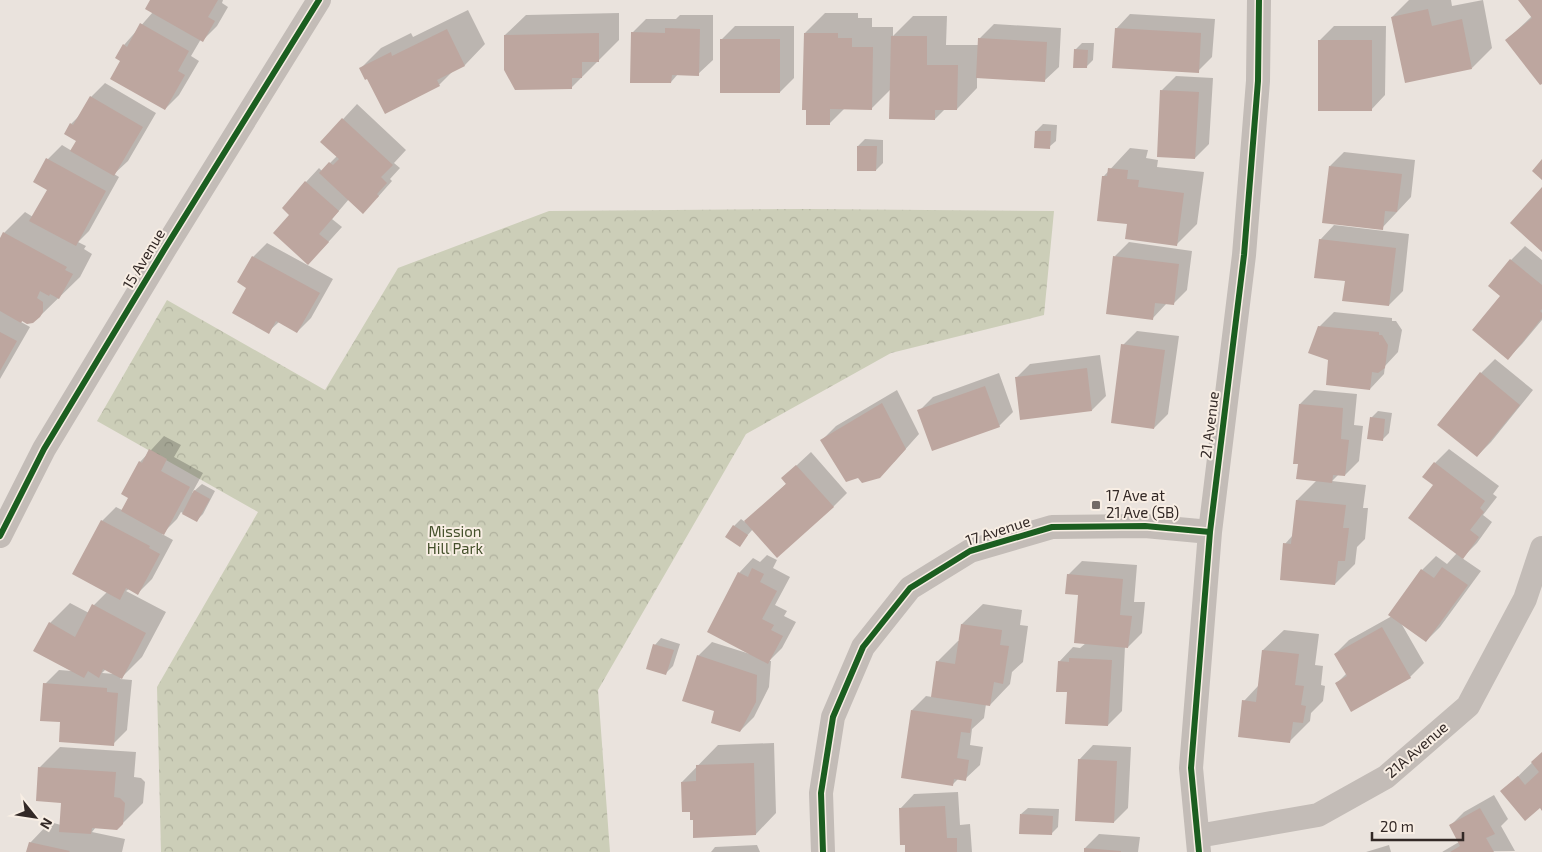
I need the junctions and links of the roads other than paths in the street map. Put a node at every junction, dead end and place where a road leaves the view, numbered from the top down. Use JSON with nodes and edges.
{"nodes":[{"id":1,"x":319,"y":0,"type":"edge"},
{"id":2,"x":1259,"y":0,"type":"edge"},
{"id":3,"x":1210,"y":532,"type":"junction"},
{"id":4,"x":0,"y":536,"type":"edge"},
{"id":5,"x":1542,"y":548,"type":"edge"},
{"id":6,"x":1198,"y":844,"type":"edge"},
{"id":7,"x":824,"y":852,"type":"edge"}],
"edges":[{"from":1,"to":4,"type":"street","name":"15 Avenue"},
{"from":2,"to":3,"type":"street","name":"21 Avenue"},
{"from":3,"to":6,"type":"street","name":"21 Avenue"},
{"from":3,"to":7,"type":"street","name":"17 Avenue"},
{"from":5,"to":6,"type":"street","name":"21A Avenue"}]}
